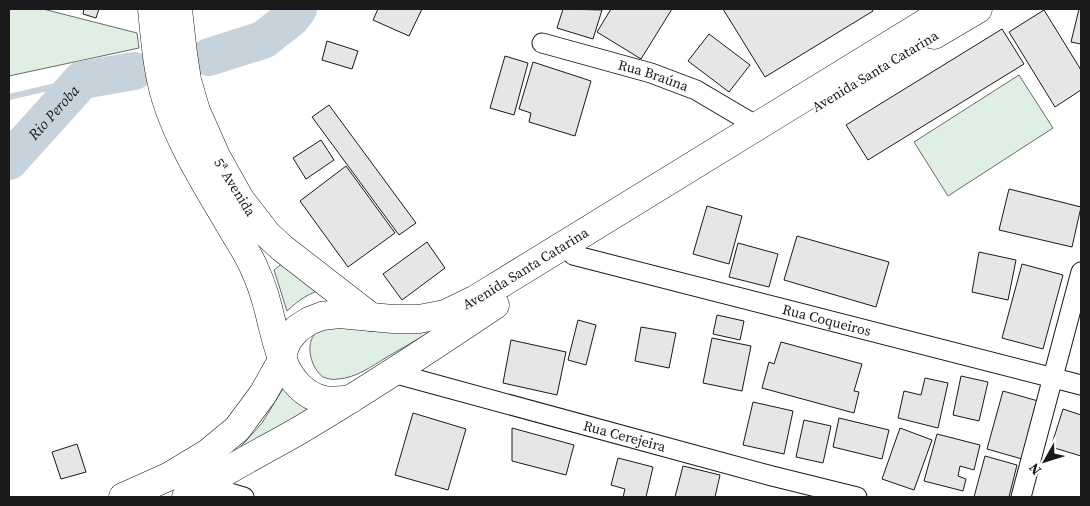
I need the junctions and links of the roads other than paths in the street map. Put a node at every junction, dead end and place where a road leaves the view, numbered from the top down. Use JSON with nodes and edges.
{"nodes":[{"id":1,"x":152,"y":9,"type":"edge"},
{"id":2,"x":178,"y":9,"type":"edge"},
{"id":3,"x":948,"y":9,"type":"edge"},
{"id":4,"x":978,"y":9,"type":"edge"},
{"id":5,"x":542,"y":43,"type":"dead end"},
{"id":6,"x":757,"y":126,"type":"junction"},
{"id":7,"x":573,"y":255,"type":"junction"},
{"id":8,"x":1081,"y":272,"type":"edge"},
{"id":9,"x":371,"y":317,"type":"junction"},
{"id":10,"x":282,"y":360,"type":"junction"},
{"id":11,"x":393,"y":373,"type":"junction"},
{"id":12,"x":1054,"y":378,"type":"junction"},
{"id":13,"x":1081,"y":384,"type":"edge"},
{"id":14,"x":351,"y":399,"type":"junction"},
{"id":15,"x":195,"y":491,"type":"edge"},
{"id":16,"x":123,"y":497,"type":"edge"},
{"id":17,"x":244,"y":497,"type":"edge"},
{"id":18,"x":857,"y":497,"type":"edge"},
{"id":19,"x":1022,"y":497,"type":"edge"}],
"edges":[{"from":1,"to":10,"type":"main road","name":"5ª Avenida"},
{"from":2,"to":9,"type":"main road","name":"5ª Avenida"},
{"from":3,"to":6,"type":"main road","name":"Avenida Santa Catarina"},
{"from":4,"to":7,"type":"main road","name":"Avenida Santa Catarina"},
{"from":5,"to":6,"type":"street","name":"Rua Braúna"},
{"from":6,"to":9,"type":"main road","name":"Avenida Santa Catarina"},
{"from":7,"to":11,"type":"main road","name":"Avenida Santa Catarina"},
{"from":7,"to":12,"type":"street","name":"Rua Coqueiros"},
{"from":8,"to":12,"type":"street"},
{"from":9,"to":10,"type":"main road","name":"Avenida Santa Catarina"},
{"from":10,"to":14,"type":"main road","name":"5ª Avenida"},
{"from":10,"to":16,"type":"main road","name":"Avenida Santa Catarina"},
{"from":11,"to":14,"type":"main road","name":"Avenida Santa Catarina"},
{"from":11,"to":18,"type":"street","name":"Rua Cerejeira"},
{"from":12,"to":13,"type":"street","name":"Rua Coqueiros"},
{"from":12,"to":19,"type":"street"},
{"from":14,"to":15,"type":"main road","name":"Avenida Santa Catarina"},
{"from":15,"to":17,"type":"street"}]}
